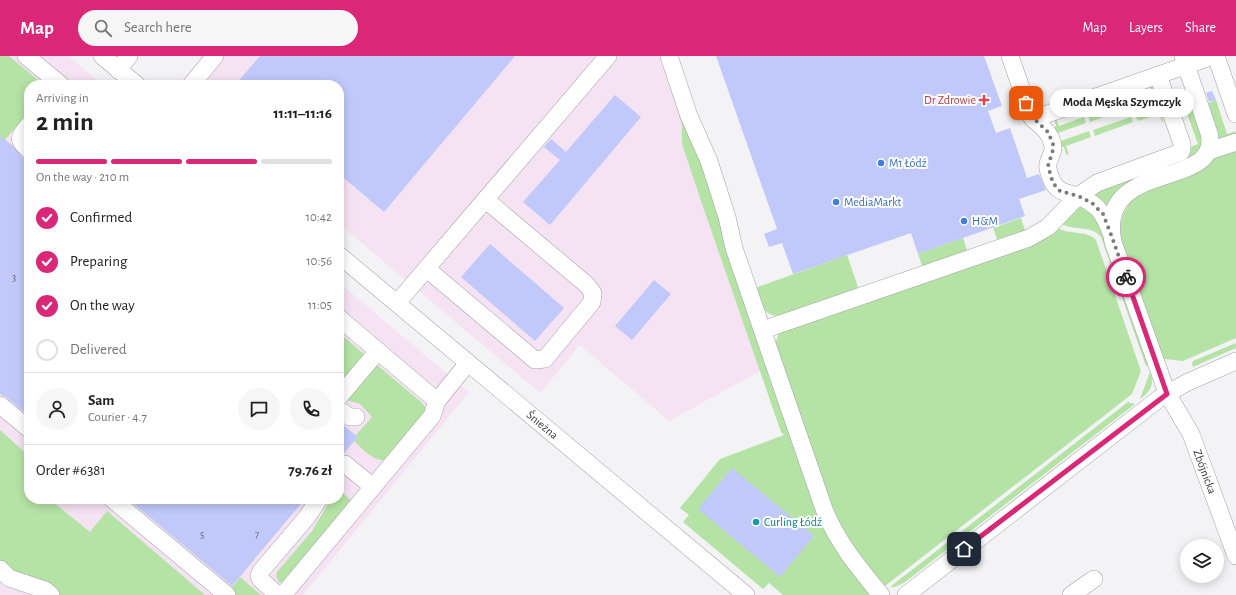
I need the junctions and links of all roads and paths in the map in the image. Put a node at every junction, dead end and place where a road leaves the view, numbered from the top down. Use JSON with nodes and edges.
{"nodes":[{"id":1,"x":26,"y":56,"type":"edge"},
{"id":2,"x":102,"y":56,"type":"edge"},
{"id":3,"x":129,"y":56,"type":"edge"},
{"id":4,"x":215,"y":56,"type":"edge"},
{"id":5,"x":608,"y":56,"type":"edge"},
{"id":6,"x":669,"y":56,"type":"edge"},
{"id":7,"x":1010,"y":56,"type":"edge"},
{"id":8,"x":1214,"y":56,"type":"edge"},
{"id":9,"x":1184,"y":61,"type":"edge"},
{"id":10,"x":118,"y":70,"type":"junction"},
{"id":11,"x":1158,"y":75,"type":"junction"},
{"id":12,"x":55,"y":80,"type":"edge"},
{"id":13,"x":131,"y":80,"type":"edge"},
{"id":14,"x":195,"y":80,"type":"edge"},
{"id":15,"x":1236,"y":114,"type":"edge"},
{"id":16,"x":1033,"y":119,"type":"junction"},
{"id":17,"x":24,"y":131,"type":"edge"},
{"id":18,"x":1236,"y":142,"type":"edge"},
{"id":19,"x":24,"y":146,"type":"edge"},
{"id":20,"x":1209,"y":151,"type":"junction"},
{"id":21,"x":1078,"y":196,"type":"junction"},
{"id":22,"x":486,"y":200,"type":"junction"},
{"id":23,"x":1112,"y":237,"type":"junction"},
{"id":24,"x":344,"y":259,"type":"edge"},
{"id":25,"x":427,"y":269,"type":"junction"},
{"id":26,"x":397,"y":303,"type":"junction"},
{"id":27,"x":344,"y":322,"type":"edge"},
{"id":28,"x":763,"y":330,"type":"junction"},
{"id":29,"x":378,"y":351,"type":"junction"},
{"id":30,"x":1236,"y":361,"type":"edge"},
{"id":31,"x":468,"y":363,"type":"junction"},
{"id":32,"x":344,"y":391,"type":"edge"},
{"id":33,"x":1167,"y":394,"type":"junction"},
{"id":34,"x":438,"y":401,"type":"junction"},
{"id":35,"x":0,"y":405,"type":"edge"},
{"id":36,"x":344,"y":413,"type":"edge"},
{"id":37,"x":356,"y":417,"type":"dead end"},
{"id":38,"x":24,"y":425,"type":"edge"},
{"id":39,"x":345,"y":464,"type":"dead end"},
{"id":40,"x":373,"y":487,"type":"junction"},
{"id":41,"x":118,"y":504,"type":"edge"},
{"id":42,"x":316,"y":504,"type":"edge"},
{"id":43,"x":1236,"y":556,"type":"edge"},
{"id":44,"x":0,"y":569,"type":"edge"},
{"id":45,"x":1094,"y":579,"type":"dead end"},
{"id":46,"x":915,"y":592,"type":"edge"},
{"id":47,"x":51,"y":595,"type":"edge"},
{"id":48,"x":227,"y":595,"type":"edge"},
{"id":49,"x":278,"y":595,"type":"edge"},
{"id":50,"x":283,"y":595,"type":"edge"},
{"id":51,"x":746,"y":595,"type":"edge"},
{"id":52,"x":881,"y":595,"type":"edge"},
{"id":53,"x":1071,"y":595,"type":"edge"}],
"edges":[{"from":1,"to":12,"type":"street"},
{"from":2,"to":10,"type":"street"},
{"from":3,"to":10,"type":"street"},
{"from":4,"to":14,"type":"street"},
{"from":5,"to":22,"type":"street"},
{"from":6,"to":28,"type":"street"},
{"from":7,"to":16,"type":"street"},
{"from":8,"to":9,"type":"street"},
{"from":8,"to":15,"type":"street"},
{"from":9,"to":11,"type":"street"},
{"from":9,"to":20,"type":"street"},
{"from":10,"to":13,"type":"street"},
{"from":11,"to":16,"type":"street"},
{"from":11,"to":21,"type":"street"},
{"from":16,"to":21,"type":"street","name":"Zbójnicka"},
{"from":17,"to":19,"type":"street"},
{"from":18,"to":20,"type":"street"},
{"from":20,"to":23,"type":"street"},
{"from":21,"to":23,"type":"street","name":"Zbójnicka"},
{"from":21,"to":28,"type":"street"},
{"from":22,"to":25,"type":"street"},
{"from":22,"to":25,"type":"street"},
{"from":23,"to":33,"type":"street","name":"Zbójnicka"},
{"from":24,"to":26,"type":"street","name":"Śnieżna"},
{"from":25,"to":26,"type":"street"},
{"from":26,"to":31,"type":"street","name":"Śnieżna"},
{"from":27,"to":29,"type":"street"},
{"from":28,"to":52,"type":"street"},
{"from":29,"to":32,"type":"street"},
{"from":29,"to":34,"type":"street"},
{"from":30,"to":33,"type":"street"},
{"from":31,"to":34,"type":"street"},
{"from":31,"to":51,"type":"street","name":"Śnieżna"},
{"from":33,"to":43,"type":"street","name":"Zbójnicka"},
{"from":33,"to":46,"type":"street"},
{"from":34,"to":40,"type":"street"},
{"from":35,"to":38,"type":"street"},
{"from":36,"to":37,"type":"street"},
{"from":39,"to":40,"type":"street"},
{"from":40,"to":50,"type":"street"},
{"from":41,"to":48,"type":"street"},
{"from":42,"to":49,"type":"street"},
{"from":44,"to":47,"type":"street"},
{"from":45,"to":53,"type":"street"}]}
